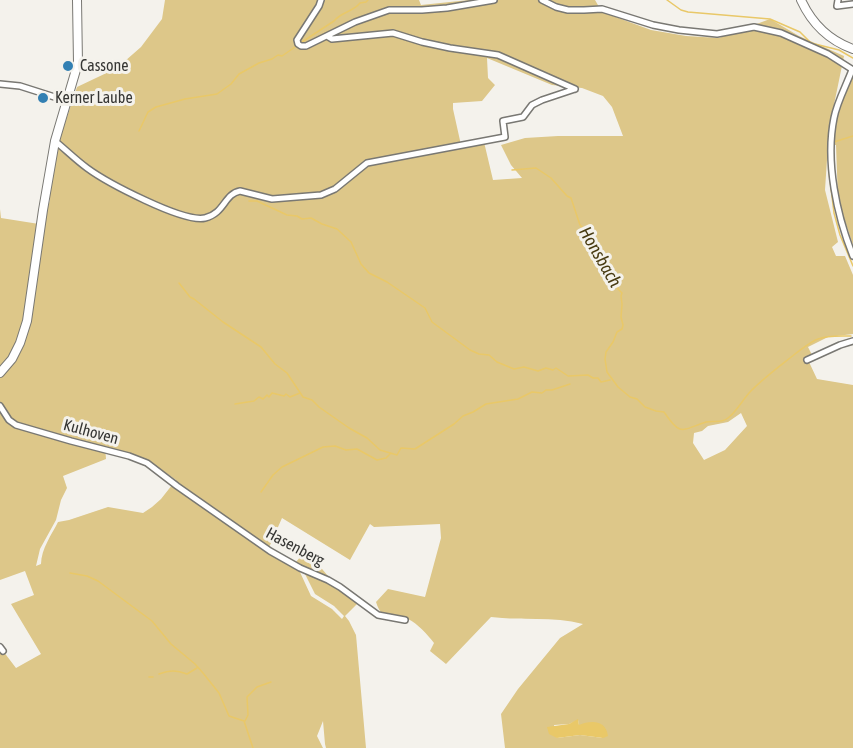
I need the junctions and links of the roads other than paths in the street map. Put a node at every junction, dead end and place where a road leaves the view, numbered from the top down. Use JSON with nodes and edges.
{"nodes":[{"id":1,"x":77,"y":0,"type":"edge"},
{"id":2,"x":321,"y":0,"type":"edge"},
{"id":3,"x":494,"y":0,"type":"edge"},
{"id":4,"x":542,"y":0,"type":"edge"},
{"id":5,"x":801,"y":0,"type":"edge"},
{"id":6,"x":837,"y":3,"type":"edge"},
{"id":7,"x":853,"y":4,"type":"edge"},
{"id":8,"x":327,"y":36,"type":"junction"},
{"id":9,"x":853,"y":50,"type":"edge"},
{"id":10,"x":853,"y":70,"type":"edge"},
{"id":11,"x":0,"y":84,"type":"edge"},
{"id":12,"x":67,"y":101,"type":"junction"},
{"id":13,"x":55,"y":141,"type":"junction"},
{"id":14,"x":853,"y":256,"type":"edge"},
{"id":15,"x":853,"y":341,"type":"edge"},
{"id":16,"x":807,"y":360,"type":"dead end"},
{"id":17,"x":0,"y":373,"type":"edge"},
{"id":18,"x":0,"y":406,"type":"edge"},
{"id":19,"x":177,"y":486,"type":"joint"},
{"id":20,"x":405,"y":620,"type":"dead end"}],
"edges":[{"from":1,"to":12,"type":"street"},
{"from":2,"to":8,"type":"street"},
{"from":3,"to":8,"type":"street"},
{"from":4,"to":10,"type":"street"},
{"from":5,"to":9,"type":"street"},
{"from":6,"to":7,"type":"street"},
{"from":8,"to":13,"type":"street"},
{"from":10,"to":14,"type":"street"},
{"from":11,"to":12,"type":"street"},
{"from":12,"to":13,"type":"street"},
{"from":13,"to":17,"type":"street"},
{"from":15,"to":16,"type":"street"},
{"from":18,"to":19,"type":"street","name":"Kulhoven"},
{"from":19,"to":20,"type":"street","name":"Hasenberg"}]}
